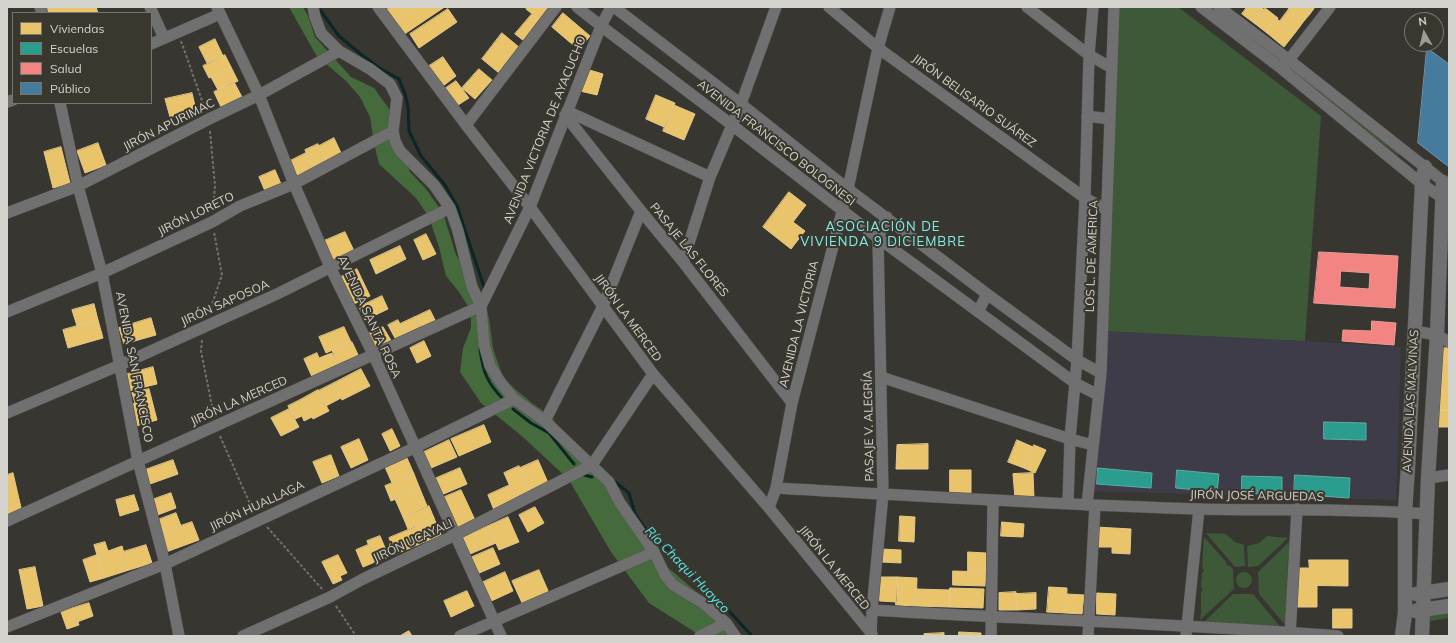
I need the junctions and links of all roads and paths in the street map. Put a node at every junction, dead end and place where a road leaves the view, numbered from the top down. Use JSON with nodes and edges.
{"nodes":[{"id":1,"x":150,"y":7,"type":"edge"},
{"id":2,"x":313,"y":7,"type":"edge"},
{"id":3,"x":378,"y":7,"type":"edge"},
{"id":4,"x":556,"y":7,"type":"edge"},
{"id":5,"x":577,"y":7,"type":"edge"},
{"id":6,"x":613,"y":7,"type":"edge"},
{"id":7,"x":776,"y":7,"type":"edge"},
{"id":8,"x":829,"y":7,"type":"edge"},
{"id":9,"x":890,"y":7,"type":"edge"},
{"id":10,"x":1027,"y":7,"type":"edge"},
{"id":11,"x":1094,"y":7,"type":"edge"},
{"id":12,"x":1114,"y":7,"type":"edge"},
{"id":13,"x":1201,"y":7,"type":"edge"},
{"id":14,"x":1219,"y":7,"type":"edge"},
{"id":15,"x":1330,"y":7,"type":"edge"},
{"id":16,"x":218,"y":10,"type":"edge"},
{"id":17,"x":600,"y":26,"type":"junction"},
{"id":18,"x":178,"y":33,"type":"junction"},
{"id":19,"x":164,"y":38,"type":"junction"},
{"id":20,"x":152,"y":44,"type":"edge"},
{"id":21,"x":878,"y":48,"type":"junction"},
{"id":22,"x":339,"y":52,"type":"junction"},
{"id":23,"x":1088,"y":55,"type":"junction"},
{"id":24,"x":1285,"y":64,"type":"junction"},
{"id":25,"x":1112,"y":68,"type":"junction"},
{"id":26,"x":259,"y":95,"type":"junction"},
{"id":27,"x":60,"y":104,"type":"edge"},
{"id":28,"x":741,"y":104,"type":"junction"},
{"id":29,"x":566,"y":113,"type":"junction"},
{"id":30,"x":1087,"y":116,"type":"junction"},
{"id":31,"x":209,"y":119,"type":"junction"},
{"id":32,"x":1110,"y":119,"type":"junction"},
{"id":33,"x":466,"y":125,"type":"junction"},
{"id":34,"x":732,"y":125,"type":"junction"},
{"id":35,"x":393,"y":131,"type":"junction"},
{"id":36,"x":1424,"y":167,"type":"junction"},
{"id":37,"x":710,"y":177,"type":"junction"},
{"id":38,"x":294,"y":184,"type":"junction"},
{"id":39,"x":1422,"y":184,"type":"junction"},
{"id":40,"x":78,"y":186,"type":"junction"},
{"id":41,"x":848,"y":189,"type":"junction"},
{"id":42,"x":1446,"y":192,"type":"edge"},
{"id":43,"x":1085,"y":198,"type":"junction"},
{"id":44,"x":530,"y":207,"type":"junction"},
{"id":45,"x":450,"y":208,"type":"junction"},
{"id":46,"x":842,"y":210,"type":"junction"},
{"id":47,"x":1107,"y":210,"type":"junction"},
{"id":48,"x":640,"y":211,"type":"junction"},
{"id":49,"x":7,"y":213,"type":"edge"},
{"id":50,"x":887,"y":217,"type":"junction"},
{"id":51,"x":212,"y":222,"type":"junction"},
{"id":52,"x":878,"y":238,"type":"junction"},
{"id":53,"x":683,"y":262,"type":"junction"},
{"id":54,"x":331,"y":268,"type":"junction"},
{"id":55,"x":102,"y":273,"type":"junction"},
{"id":56,"x":987,"y":294,"type":"junction"},
{"id":57,"x":481,"y":306,"type":"junction"},
{"id":58,"x":604,"y":306,"type":"junction"},
{"id":59,"x":7,"y":312,"type":"edge"},
{"id":60,"x":978,"y":312,"type":"junction"},
{"id":61,"x":204,"y":327,"type":"junction"},
{"id":62,"x":1414,"y":331,"type":"junction"},
{"id":63,"x":1443,"y":339,"type":"edge"},
{"id":64,"x":374,"y":356,"type":"junction"},
{"id":65,"x":1077,"y":360,"type":"junction"},
{"id":66,"x":120,"y":365,"type":"junction"},
{"id":67,"x":1100,"y":373,"type":"junction"},
{"id":68,"x":653,"y":374,"type":"junction"},
{"id":69,"x":881,"y":377,"type":"junction"},
{"id":70,"x":1075,"y":383,"type":"junction"},
{"id":71,"x":1098,"y":395,"type":"junction"},
{"id":72,"x":514,"y":399,"type":"junction"},
{"id":73,"x":792,"y":403,"type":"junction"},
{"id":74,"x":7,"y":413,"type":"edge"},
{"id":75,"x":545,"y":421,"type":"junction"},
{"id":76,"x":215,"y":426,"type":"junction"},
{"id":77,"x":1070,"y":439,"type":"junction"},
{"id":78,"x":1093,"y":444,"type":"junction"},
{"id":79,"x":414,"y":448,"type":"junction"},
{"id":80,"x":138,"y":460,"type":"junction"},
{"id":81,"x":592,"y":465,"type":"junction"},
{"id":82,"x":1449,"y":475,"type":"edge"},
{"id":83,"x":1428,"y":478,"type":"junction"},
{"id":84,"x":776,"y":488,"type":"junction"},
{"id":85,"x":883,"y":494,"type":"junction"},
{"id":86,"x":993,"y":502,"type":"junction"},
{"id":87,"x":1068,"y":504,"type":"junction"},
{"id":88,"x":1091,"y":505,"type":"junction"},
{"id":89,"x":769,"y":508,"type":"junction"},
{"id":90,"x":1199,"y":509,"type":"junction"},
{"id":91,"x":1297,"y":509,"type":"junction"},
{"id":92,"x":1406,"y":512,"type":"junction"},
{"id":93,"x":1427,"y":514,"type":"junction"},
{"id":94,"x":260,"y":519,"type":"junction"},
{"id":95,"x":7,"y":521,"type":"edge"},
{"id":96,"x":455,"y":535,"type":"junction"},
{"id":97,"x":654,"y":552,"type":"junction"},
{"id":98,"x":165,"y":564,"type":"junction"},
{"id":99,"x":1449,"y":589,"type":"edge"},
{"id":100,"x":1424,"y":593,"type":"junction"},
{"id":101,"x":1405,"y":594,"type":"junction"},
{"id":102,"x":330,"y":597,"type":"junction"},
{"id":103,"x":1449,"y":606,"type":"edge"},
{"id":104,"x":872,"y":610,"type":"junction"},
{"id":105,"x":1423,"y":610,"type":"junction"},
{"id":106,"x":1405,"y":613,"type":"junction"},
{"id":107,"x":991,"y":617,"type":"junction"},
{"id":108,"x":494,"y":620,"type":"junction"},
{"id":109,"x":1089,"y":621,"type":"junction"},
{"id":110,"x":726,"y":623,"type":"junction"},
{"id":111,"x":7,"y":627,"type":"edge"},
{"id":112,"x":1187,"y":631,"type":"edge"},
{"id":113,"x":1290,"y":634,"type":"edge"},
{"id":114,"x":872,"y":635,"type":"edge"},
{"id":115,"x":179,"y":636,"type":"edge"},
{"id":116,"x":243,"y":636,"type":"edge"},
{"id":117,"x":356,"y":636,"type":"edge"},
{"id":118,"x":460,"y":636,"type":"edge"},
{"id":119,"x":501,"y":636,"type":"edge"},
{"id":120,"x":700,"y":636,"type":"edge"},
{"id":121,"x":735,"y":636,"type":"edge"},
{"id":122,"x":991,"y":636,"type":"edge"},
{"id":123,"x":1088,"y":636,"type":"edge"},
{"id":124,"x":1338,"y":636,"type":"edge"},
{"id":125,"x":1402,"y":636,"type":"edge"},
{"id":126,"x":1422,"y":636,"type":"edge"}],
"edges":[{"from":1,"to":19,"type":"street"},
{"from":2,"to":22,"type":"street"},
{"from":3,"to":33,"type":"street","name":"JIRÓN LA MERCED"},
{"from":4,"to":33,"type":"street"},
{"from":5,"to":17,"type":"street","name":"AVENIDA FRANCISCO BOLOGNESI"},
{"from":6,"to":17,"type":"street","name":"AVENIDA VICTORIA DE AYACUCHO"},
{"from":6,"to":28,"type":"street","name":"AVENIDA FRANCISCO BOLOGNESI"},
{"from":7,"to":28,"type":"street"},
{"from":8,"to":21,"type":"street","name":"JIRÓN BELISARIO SUÁREZ"},
{"from":9,"to":21,"type":"street","name":"AVENIDA LA VICTORIA"},
{"from":10,"to":23,"type":"street"},
{"from":11,"to":23,"type":"street","name":"LOS L. DE AMERICA"},
{"from":12,"to":25,"type":"street","name":"LOS L. DE AMERICA"},
{"from":13,"to":24,"type":"street"},
{"from":14,"to":24,"type":"street"},
{"from":15,"to":24,"type":"street"},
{"from":16,"to":18,"type":"street"},
{"from":16,"to":26,"type":"street","name":"AVENIDA SANTA ROSA"},
{"from":17,"to":29,"type":"street","name":"AVENIDA VICTORIA DE AYACUCHO"},
{"from":17,"to":34,"type":"street","name":"AVENIDA FRANCISCO BOLOGNESI"},
{"from":18,"to":19,"type":"street"},
{"from":18,"to":31,"type":"path"},
{"from":19,"to":20,"type":"street"},
{"from":21,"to":41,"type":"street","name":"AVENIDA LA VICTORIA"},
{"from":21,"to":43,"type":"street","name":"JIRÓN BELISARIO SUÁREZ"},
{"from":22,"to":26,"type":"street","name":"JIRÓN APURIMAC"},
{"from":22,"to":35,"type":"street"},
{"from":23,"to":25,"type":"street"},
{"from":23,"to":30,"type":"street","name":"LOS L. DE AMERICA"},
{"from":24,"to":36,"type":"street"},
{"from":24,"to":39,"type":"street"},
{"from":25,"to":32,"type":"street","name":"LOS L. DE AMERICA"},
{"from":26,"to":31,"type":"street","name":"JIRÓN APURIMAC"},
{"from":26,"to":38,"type":"street","name":"AVENIDA SANTA ROSA"},
{"from":27,"to":40,"type":"street","name":"AVENIDA SAN FRANCISCO"},
{"from":28,"to":34,"type":"street"},
{"from":28,"to":41,"type":"street","name":"AVENIDA FRANCISCO BOLOGNESI"},
{"from":29,"to":37,"type":"street"},
{"from":29,"to":44,"type":"street","name":"AVENIDA VICTORIA DE AYACUCHO"},
{"from":29,"to":48,"type":"street","name":"PASAJE LAS FLORES"},
{"from":30,"to":32,"type":"street"},
{"from":30,"to":43,"type":"street","name":"LOS L. DE AMERICA"},
{"from":31,"to":40,"type":"street","name":"JIRÓN APURIMAC"},
{"from":31,"to":51,"type":"path"},
{"from":32,"to":47,"type":"street","name":"LOS L. DE AMERICA"},
{"from":33,"to":44,"type":"street","name":"JIRÓN LA MERCED"},
{"from":34,"to":37,"type":"street"},
{"from":34,"to":46,"type":"street","name":"AVENIDA FRANCISCO BOLOGNESI"},
{"from":35,"to":38,"type":"street","name":"JIRÓN LORETO"},
{"from":35,"to":45,"type":"street"},
{"from":36,"to":39,"type":"street","name":"AVENIDA LAS MALVINAS"},
{"from":36,"to":42,"type":"street"},
{"from":37,"to":53,"type":"street"},
{"from":38,"to":51,"type":"street","name":"JIRÓN LORETO"},
{"from":38,"to":54,"type":"street","name":"AVENIDA SANTA ROSA"},
{"from":39,"to":42,"type":"street"},
{"from":39,"to":62,"type":"street","name":"AVENIDA LAS MALVINAS"},
{"from":40,"to":49,"type":"street","name":"JIRÓN APURIMAC"},
{"from":40,"to":55,"type":"street","name":"AVENIDA SAN FRANCISCO"},
{"from":41,"to":46,"type":"street","name":"AVENIDA LA VICTORIA"},
{"from":41,"to":50,"type":"street","name":"AVENIDA FRANCISCO BOLOGNESI"},
{"from":42,"to":63,"type":"street","name":"AVENIDA LAS MALVINAS"},
{"from":43,"to":47,"type":"street","name":"JIRÓN BELISARIO SUÁREZ"},
{"from":43,"to":65,"type":"street","name":"LOS L. DE AMERICA"},
{"from":44,"to":57,"type":"street","name":"AVENIDA VICTORIA DE AYACUCHO"},
{"from":44,"to":58,"type":"street","name":"JIRÓN LA MERCED"},
{"from":45,"to":54,"type":"street","name":"JIRÓN SAPOSOA"},
{"from":45,"to":57,"type":"street"},
{"from":46,"to":52,"type":"street","name":"AVENIDA FRANCISCO BOLOGNESI"},
{"from":46,"to":73,"type":"street","name":"AVENIDA LA VICTORIA"},
{"from":47,"to":67,"type":"street","name":"LOS L. DE AMERICA"},
{"from":48,"to":53,"type":"street","name":"PASAJE LAS FLORES"},
{"from":48,"to":58,"type":"street"},
{"from":50,"to":52,"type":"street","name":"PASAJE V. ALEGRÍA"},
{"from":50,"to":56,"type":"street","name":"AVENIDA FRANCISCO BOLOGNESI"},
{"from":51,"to":55,"type":"street","name":"JIRÓN LORETO"},
{"from":51,"to":61,"type":"path"},
{"from":52,"to":60,"type":"street","name":"AVENIDA FRANCISCO BOLOGNESI"},
{"from":52,"to":69,"type":"street","name":"PASAJE V. ALEGRÍA"},
{"from":53,"to":73,"type":"street","name":"PASAJE LAS FLORES"},
{"from":54,"to":61,"type":"street","name":"JIRÓN SAPOSOA"},
{"from":54,"to":64,"type":"street","name":"AVENIDA SANTA ROSA"},
{"from":55,"to":59,"type":"street","name":"JIRÓN LORETO"},
{"from":55,"to":66,"type":"street","name":"AVENIDA SAN FRANCISCO"},
{"from":56,"to":60,"type":"street"},
{"from":56,"to":65,"type":"street","name":"AVENIDA FRANCISCO BOLOGNESI"},
{"from":57,"to":64,"type":"street","name":"JIRÓN LA MERCED"},
{"from":57,"to":72,"type":"street"},
{"from":58,"to":68,"type":"street","name":"JIRÓN LA MERCED"},
{"from":58,"to":75,"type":"street"},
{"from":60,"to":70,"type":"street","name":"AVENIDA FRANCISCO BOLOGNESI"},
{"from":61,"to":66,"type":"street","name":"JIRÓN SAPOSOA"},
{"from":61,"to":76,"type":"path"},
{"from":62,"to":63,"type":"street"},
{"from":62,"to":92,"type":"street","name":"AVENIDA LAS MALVINAS"},
{"from":63,"to":83,"type":"street","name":"AVENIDA LAS MALVINAS"},
{"from":64,"to":76,"type":"street","name":"JIRÓN LA MERCED"},
{"from":64,"to":79,"type":"street","name":"AVENIDA SANTA ROSA"},
{"from":65,"to":67,"type":"street","name":"AVENIDA FRANCISCO BOLOGNESI"},
{"from":65,"to":70,"type":"street","name":"LOS L. DE AMERICA"},
{"from":66,"to":74,"type":"street","name":"JIRÓN SAPOSOA"},
{"from":66,"to":80,"type":"street","name":"AVENIDA SAN FRANCISCO"},
{"from":67,"to":71,"type":"street","name":"LOS L. DE AMERICA"},
{"from":68,"to":81,"type":"street"},
{"from":68,"to":89,"type":"street","name":"JIRÓN LA MERCED"},
{"from":69,"to":77,"type":"street"},
{"from":69,"to":85,"type":"street","name":"PASAJE V. ALEGRÍA"},
{"from":70,"to":71,"type":"street","name":"AVENIDA FRANCISCO BOLOGNESI"},
{"from":70,"to":77,"type":"street","name":"LOS L. DE AMERICA"},
{"from":71,"to":78,"type":"street","name":"LOS L. DE AMERICA"},
{"from":72,"to":75,"type":"street"},
{"from":72,"to":79,"type":"street","name":"JIRÓN HUALLAGA"},
{"from":73,"to":84,"type":"street","name":"AVENIDA LA VICTORIA"},
{"from":75,"to":81,"type":"street"},
{"from":76,"to":80,"type":"street","name":"JIRÓN LA MERCED"},
{"from":76,"to":94,"type":"path"},
{"from":77,"to":78,"type":"street"},
{"from":77,"to":87,"type":"street","name":"LOS L. DE AMERICA"},
{"from":78,"to":88,"type":"street","name":"LOS L. DE AMERICA"},
{"from":79,"to":94,"type":"street","name":"JIRÓN HUALLAGA"},
{"from":79,"to":96,"type":"street","name":"AVENIDA SANTA ROSA"},
{"from":80,"to":95,"type":"street","name":"JIRÓN LA MERCED"},
{"from":80,"to":98,"type":"street","name":"AVENIDA SAN FRANCISCO"},
{"from":81,"to":96,"type":"street","name":"JIRÓN UCAYALI"},
{"from":81,"to":97,"type":"street"},
{"from":82,"to":83,"type":"street"},
{"from":83,"to":93,"type":"street","name":"AVENIDA LAS MALVINAS"},
{"from":84,"to":85,"type":"street","name":"JIRÓN JOSÉ ARGUEDAS"},
{"from":84,"to":89,"type":"street","name":"AVENIDA LA VICTORIA"},
{"from":85,"to":86,"type":"street","name":"JIRÓN JOSÉ ARGUEDAS"},
{"from":85,"to":104,"type":"street","name":"PASAJE V. ALEGRÍA"},
{"from":86,"to":87,"type":"street","name":"JIRÓN JOSÉ ARGUEDAS"},
{"from":86,"to":107,"type":"street"},
{"from":87,"to":88,"type":"street","name":"JIRÓN JOSÉ ARGUEDAS"},
{"from":88,"to":90,"type":"street","name":"JIRÓN JOSÉ ARGUEDAS"},
{"from":88,"to":109,"type":"street","name":"LOS L. DE AMERICA"},
{"from":89,"to":114,"type":"street","name":"JIRÓN LA MERCED"},
{"from":90,"to":91,"type":"street","name":"JIRÓN JOSÉ ARGUEDAS"},
{"from":90,"to":112,"type":"street"},
{"from":91,"to":92,"type":"street","name":"JIRÓN JOSÉ ARGUEDAS"},
{"from":91,"to":113,"type":"street"},
{"from":92,"to":93,"type":"street","name":"JIRÓN JOSÉ ARGUEDAS"},
{"from":92,"to":101,"type":"street","name":"AVENIDA LAS MALVINAS"},
{"from":93,"to":100,"type":"street","name":"AVENIDA LAS MALVINAS"},
{"from":94,"to":98,"type":"street","name":"JIRÓN HUALLAGA"},
{"from":94,"to":102,"type":"path"},
{"from":96,"to":102,"type":"street","name":"JIRÓN UCAYALI"},
{"from":96,"to":108,"type":"street","name":"AVENIDA SANTA ROSA"},
{"from":97,"to":108,"type":"street"},
{"from":97,"to":110,"type":"street"},
{"from":98,"to":111,"type":"street","name":"JIRÓN HUALLAGA"},
{"from":98,"to":115,"type":"street","name":"AVENIDA SAN FRANCISCO"},
{"from":99,"to":100,"type":"street"},
{"from":100,"to":101,"type":"street"},
{"from":100,"to":105,"type":"street","name":"AVENIDA LAS MALVINAS"},
{"from":101,"to":106,"type":"street","name":"AVENIDA LAS MALVINAS"},
{"from":102,"to":116,"type":"street","name":"JIRÓN UCAYALI"},
{"from":102,"to":117,"type":"path"},
{"from":103,"to":105,"type":"street"},
{"from":104,"to":107,"type":"street"},
{"from":104,"to":114,"type":"street","name":"PASAJE V. ALEGRÍA"},
{"from":105,"to":106,"type":"street"},
{"from":105,"to":126,"type":"street","name":"AVENIDA LAS MALVINAS"},
{"from":106,"to":125,"type":"street","name":"AVENIDA LAS MALVINAS"},
{"from":107,"to":109,"type":"street"},
{"from":107,"to":122,"type":"street"},
{"from":108,"to":118,"type":"street"},
{"from":108,"to":119,"type":"street","name":"AVENIDA SANTA ROSA"},
{"from":109,"to":112,"type":"street"},
{"from":109,"to":123,"type":"street","name":"LOS L. DE AMERICA"},
{"from":110,"to":120,"type":"street"},
{"from":110,"to":121,"type":"street"},
{"from":112,"to":113,"type":"street"},
{"from":113,"to":124,"type":"street"}]}
